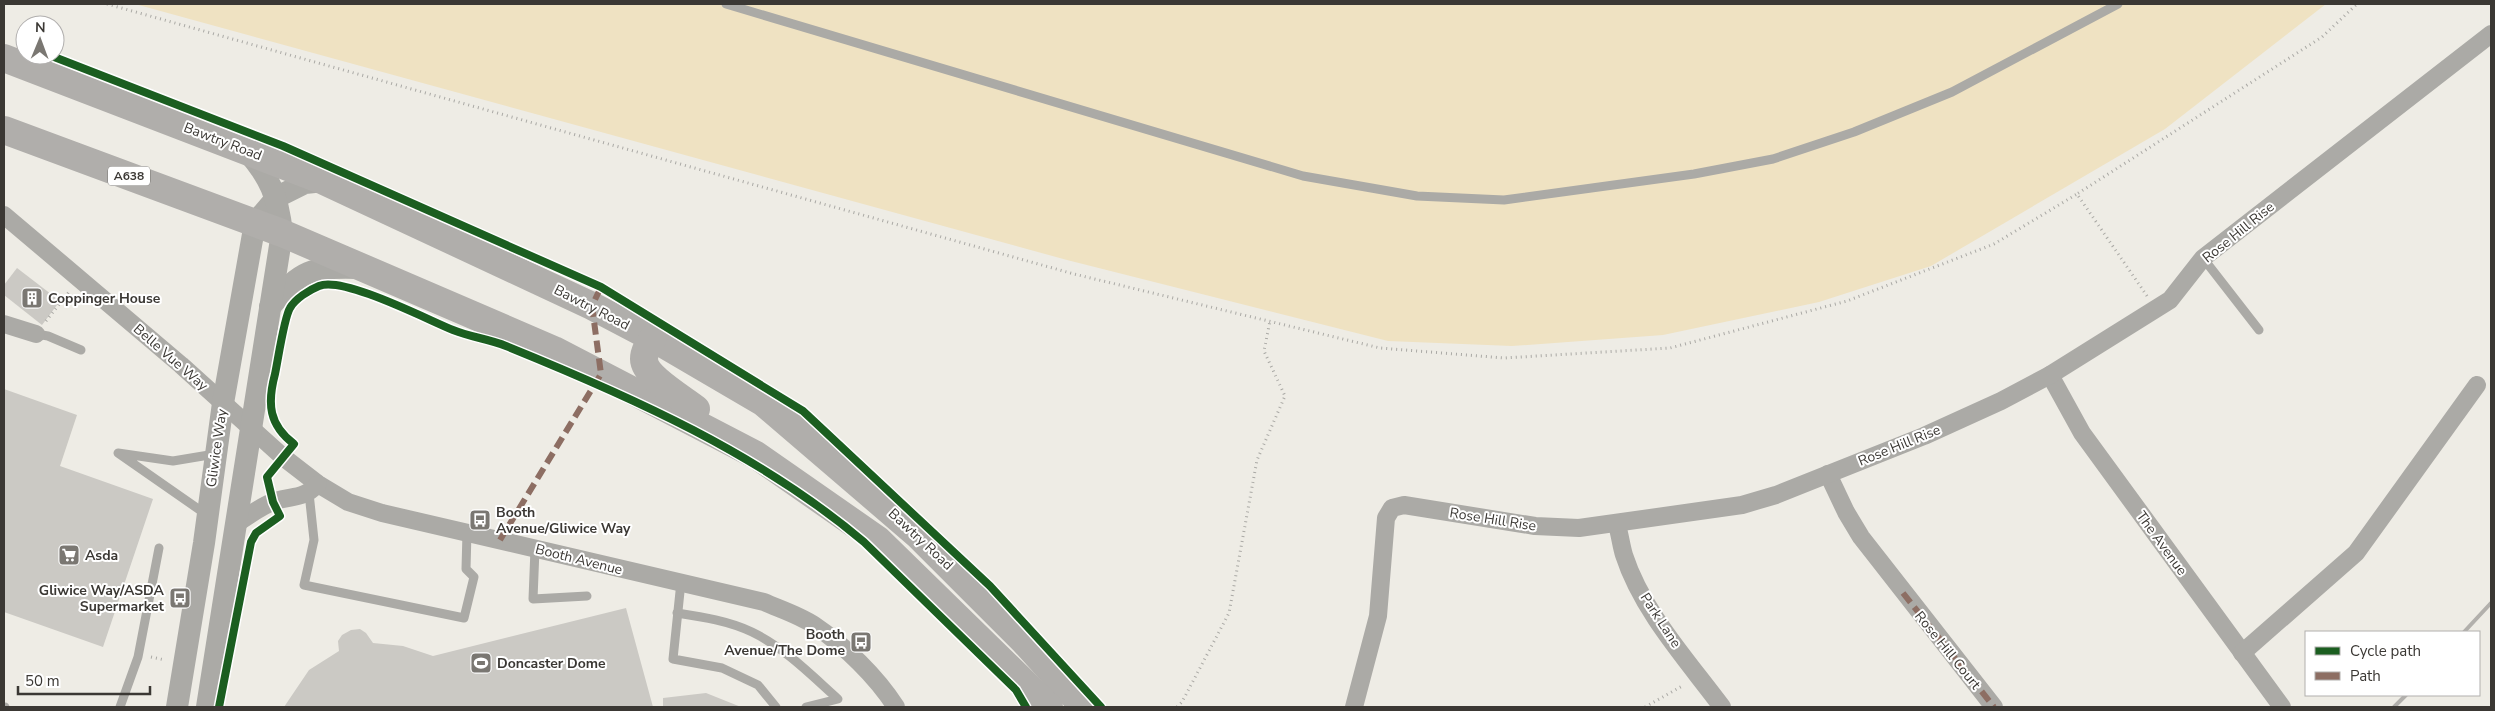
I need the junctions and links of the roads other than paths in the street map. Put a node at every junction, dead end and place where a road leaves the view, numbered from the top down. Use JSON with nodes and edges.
{"nodes":[{"id":1,"x":726,"y":4,"type":"edge"},
{"id":2,"x":2118,"y":4,"type":"edge"},
{"id":3,"x":2491,"y":34,"type":"edge"},
{"id":4,"x":4,"y":58,"type":"edge"},
{"id":5,"x":4,"y":130,"type":"edge"},
{"id":6,"x":244,"y":148,"type":"junction"},
{"id":7,"x":324,"y":181,"type":"junction"},
{"id":8,"x":277,"y":197,"type":"junction"},
{"id":9,"x":4,"y":214,"type":"edge"},
{"id":10,"x":254,"y":223,"type":"junction"},
{"id":11,"x":282,"y":233,"type":"junction"},
{"id":12,"x":2203,"y":258,"type":"junction"},
{"id":13,"x":363,"y":268,"type":"junction"},
{"id":14,"x":270,"y":307,"type":"junction"},
{"id":15,"x":4,"y":324,"type":"edge"},
{"id":16,"x":2259,"y":330,"type":"dead end"},
{"id":17,"x":36,"y":334,"type":"joint"},
{"id":18,"x":653,"y":338,"type":"junction"},
{"id":19,"x":81,"y":350,"type":"dead end"},
{"id":20,"x":2050,"y":375,"type":"junction"},
{"id":21,"x":2477,"y":385,"type":"dead end"},
{"id":22,"x":223,"y":402,"type":"junction"},
{"id":23,"x":250,"y":429,"type":"junction"},
{"id":24,"x":215,"y":454,"type":"junction"},
{"id":25,"x":756,"y":455,"type":"junction"},
{"id":26,"x":1828,"y":474,"type":"junction"},
{"id":27,"x":314,"y":488,"type":"junction"},
{"id":28,"x":207,"y":515,"type":"junction"},
{"id":29,"x":236,"y":524,"type":"junction"},
{"id":30,"x":1617,"y":525,"type":"junction"},
{"id":31,"x":467,"y":532,"type":"junction"},
{"id":32,"x":204,"y":543,"type":"junction"},
{"id":33,"x":159,"y":548,"type":"dead end"},
{"id":34,"x":535,"y":548,"type":"junction"},
{"id":35,"x":681,"y":582,"type":"junction"},
{"id":36,"x":587,"y":596,"type":"dead end"},
{"id":37,"x":678,"y":614,"type":"junction"},
{"id":38,"x":2242,"y":653,"type":"junction"},
{"id":39,"x":120,"y":707,"type":"edge"},
{"id":40,"x":176,"y":707,"type":"edge"},
{"id":41,"x":206,"y":707,"type":"edge"},
{"id":42,"x":776,"y":707,"type":"edge"},
{"id":43,"x":806,"y":707,"type":"edge"},
{"id":44,"x":896,"y":707,"type":"edge"},
{"id":45,"x":1049,"y":707,"type":"edge"},
{"id":46,"x":1084,"y":707,"type":"edge"},
{"id":47,"x":1354,"y":707,"type":"edge"},
{"id":48,"x":1722,"y":707,"type":"edge"},
{"id":49,"x":1994,"y":707,"type":"edge"},
{"id":50,"x":2282,"y":707,"type":"edge"}],
"edges":[{"from":1,"to":2,"type":"lane"},
{"from":3,"to":12,"type":"street","name":"Rose Hill Rise"},
{"from":4,"to":6,"type":"highway","name":"Bawtry Road"},
{"from":5,"to":10,"type":"highway","number":"A638"},
{"from":6,"to":7,"type":"highway","name":"Bawtry Road"},
{"from":6,"to":8,"type":"street"},
{"from":7,"to":8,"type":"street"},
{"from":7,"to":18,"type":"highway","name":"Bawtry Road"},
{"from":8,"to":10,"type":"street"},
{"from":8,"to":11,"type":"street"},
{"from":9,"to":22,"type":"street","name":"Belle Vue Way"},
{"from":10,"to":11,"type":"highway","number":"A638"},
{"from":10,"to":22,"type":"street","name":"Gliwice Way"},
{"from":11,"to":13,"type":"highway","number":"A638"},
{"from":11,"to":14,"type":"street"},
{"from":12,"to":16,"type":"lane"},
{"from":12,"to":20,"type":"street","name":"Rose Hill Rise"},
{"from":13,"to":14,"type":"street"},
{"from":13,"to":25,"type":"highway","number":"A638"},
{"from":14,"to":23,"type":"street"},
{"from":15,"to":17,"type":"street"},
{"from":17,"to":19,"type":"lane"},
{"from":18,"to":25,"type":"highway"},
{"from":18,"to":46,"type":"highway","name":"Bawtry Road"},
{"from":20,"to":26,"type":"street","name":"Rose Hill Rise"},
{"from":20,"to":38,"type":"street","name":"The Avenue"},
{"from":21,"to":38,"type":"street"},
{"from":22,"to":23,"type":"street","name":"Belle Vue Way"},
{"from":22,"to":24,"type":"street","name":"Gliwice Way"},
{"from":23,"to":27,"type":"street","name":"Booth Avenue"},
{"from":23,"to":29,"type":"street"},
{"from":24,"to":28,"type":"street","name":"Gliwice Way"},
{"from":24,"to":28,"type":"lane"},
{"from":25,"to":45,"type":"highway","number":"A638"},
{"from":26,"to":30,"type":"street","name":"Rose Hill Rise"},
{"from":26,"to":49,"type":"street","name":"Rose Hill Court"},
{"from":27,"to":29,"type":"street"},
{"from":27,"to":31,"type":"street","name":"Booth Avenue"},
{"from":27,"to":31,"type":"lane"},
{"from":28,"to":32,"type":"street","name":"Gliwice Way"},
{"from":29,"to":32,"type":"street"},
{"from":29,"to":41,"type":"street"},
{"from":30,"to":47,"type":"street","name":"Rose Hill Rise"},
{"from":30,"to":48,"type":"street","name":"Park Lane"},
{"from":31,"to":34,"type":"street","name":"Booth Avenue"},
{"from":32,"to":40,"type":"street","name":"Gliwice Way"},
{"from":33,"to":39,"type":"lane"},
{"from":34,"to":35,"type":"street","name":"Booth Avenue"},
{"from":34,"to":36,"type":"lane"},
{"from":35,"to":37,"type":"lane"},
{"from":35,"to":44,"type":"street","name":"Booth Avenue"},
{"from":37,"to":42,"type":"lane"},
{"from":37,"to":43,"type":"lane"},
{"from":38,"to":50,"type":"street","name":"The Avenue"}]}
